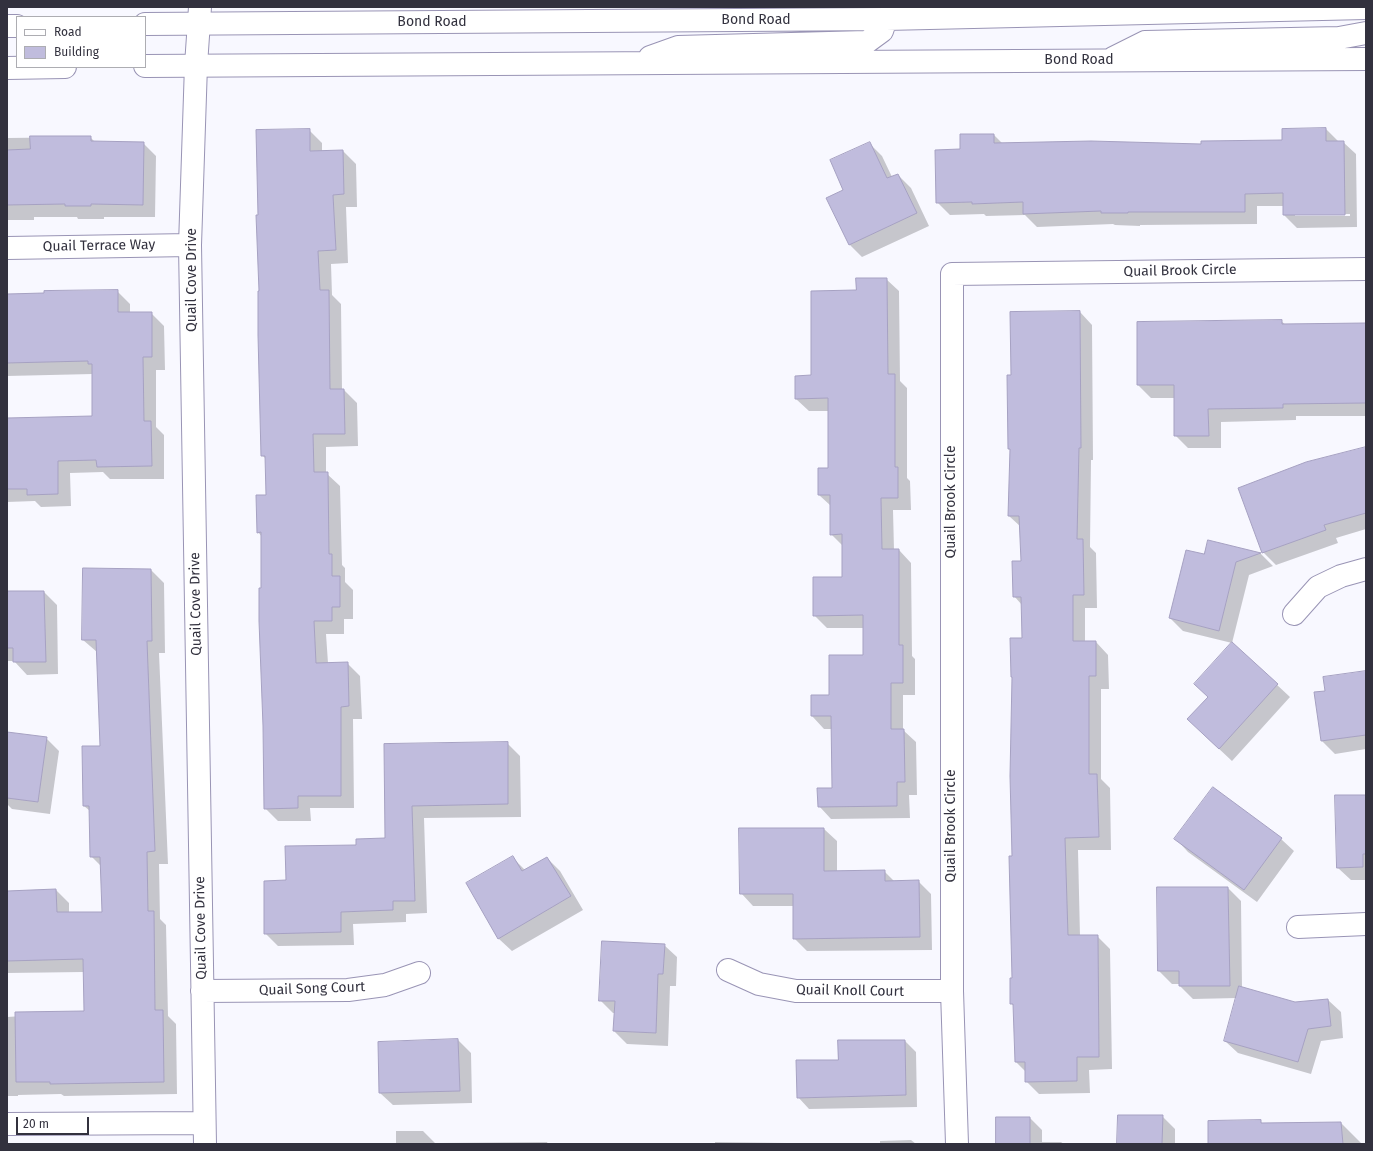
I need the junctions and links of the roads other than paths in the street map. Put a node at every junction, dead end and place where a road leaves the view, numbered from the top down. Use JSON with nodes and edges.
{"nodes":[{"id":1,"x":1366,"y":8,"type":"edge"},
{"id":2,"x":887,"y":13,"type":"edge"},
{"id":3,"x":199,"y":15,"type":"edge"},
{"id":4,"x":146,"y":24,"type":"edge"},
{"id":5,"x":1366,"y":33,"type":"edge"},
{"id":6,"x":1366,"y":59,"type":"edge"},
{"id":7,"x":1108,"y":60,"type":"junction"},
{"id":8,"x":634,"y":63,"type":"junction"},
{"id":9,"x":196,"y":65,"type":"junction"},
{"id":10,"x":146,"y":66,"type":"edge"},
{"id":11,"x":190,"y":245,"type":"junction"},
{"id":12,"x":7,"y":248,"type":"edge"},
{"id":13,"x":1366,"y":269,"type":"edge"},
{"id":14,"x":1366,"y":569,"type":"edge"},
{"id":15,"x":1294,"y":614,"type":"dead end"},
{"id":16,"x":1366,"y":924,"type":"edge"},
{"id":17,"x":1298,"y":926,"type":"dead end"},
{"id":18,"x":728,"y":970,"type":"dead end"},
{"id":19,"x":419,"y":973,"type":"dead end"},
{"id":20,"x":202,"y":991,"type":"junction"},
{"id":21,"x":952,"y":991,"type":"junction"},
{"id":22,"x":204,"y":1123,"type":"junction"},
{"id":23,"x":7,"y":1124,"type":"edge"},
{"id":24,"x":205,"y":1144,"type":"edge"},
{"id":25,"x":957,"y":1144,"type":"edge"}],
"edges":[{"from":1,"to":2,"type":"street","name":"Bond Road"},
{"from":2,"to":3,"type":"street","name":"Bond Road"},
{"from":2,"to":8,"type":"street"},
{"from":3,"to":4,"type":"street","name":"Bond Road"},
{"from":3,"to":9,"type":"street","name":"Quail Cove Drive"},
{"from":5,"to":7,"type":"street"},
{"from":6,"to":7,"type":"street","name":"Bond Road"},
{"from":7,"to":8,"type":"street","name":"Bond Road"},
{"from":8,"to":9,"type":"street","name":"Bond Road"},
{"from":9,"to":10,"type":"street","name":"Bond Road"},
{"from":9,"to":11,"type":"street","name":"Quail Cove Drive"},
{"from":11,"to":12,"type":"street","name":"Quail Terrace Way"},
{"from":11,"to":20,"type":"street","name":"Quail Cove Drive"},
{"from":13,"to":21,"type":"street","name":"Quail Brook Circle"},
{"from":14,"to":15,"type":"street"},
{"from":16,"to":17,"type":"street"},
{"from":18,"to":21,"type":"street","name":"Quail Knoll Court"},
{"from":19,"to":20,"type":"street","name":"Quail Song Court"},
{"from":20,"to":22,"type":"street","name":"Quail Cove Drive"},
{"from":21,"to":25,"type":"street","name":"Quail Brook Circle"},
{"from":22,"to":23,"type":"street"},
{"from":22,"to":24,"type":"street","name":"Quail Cove Drive"}]}
